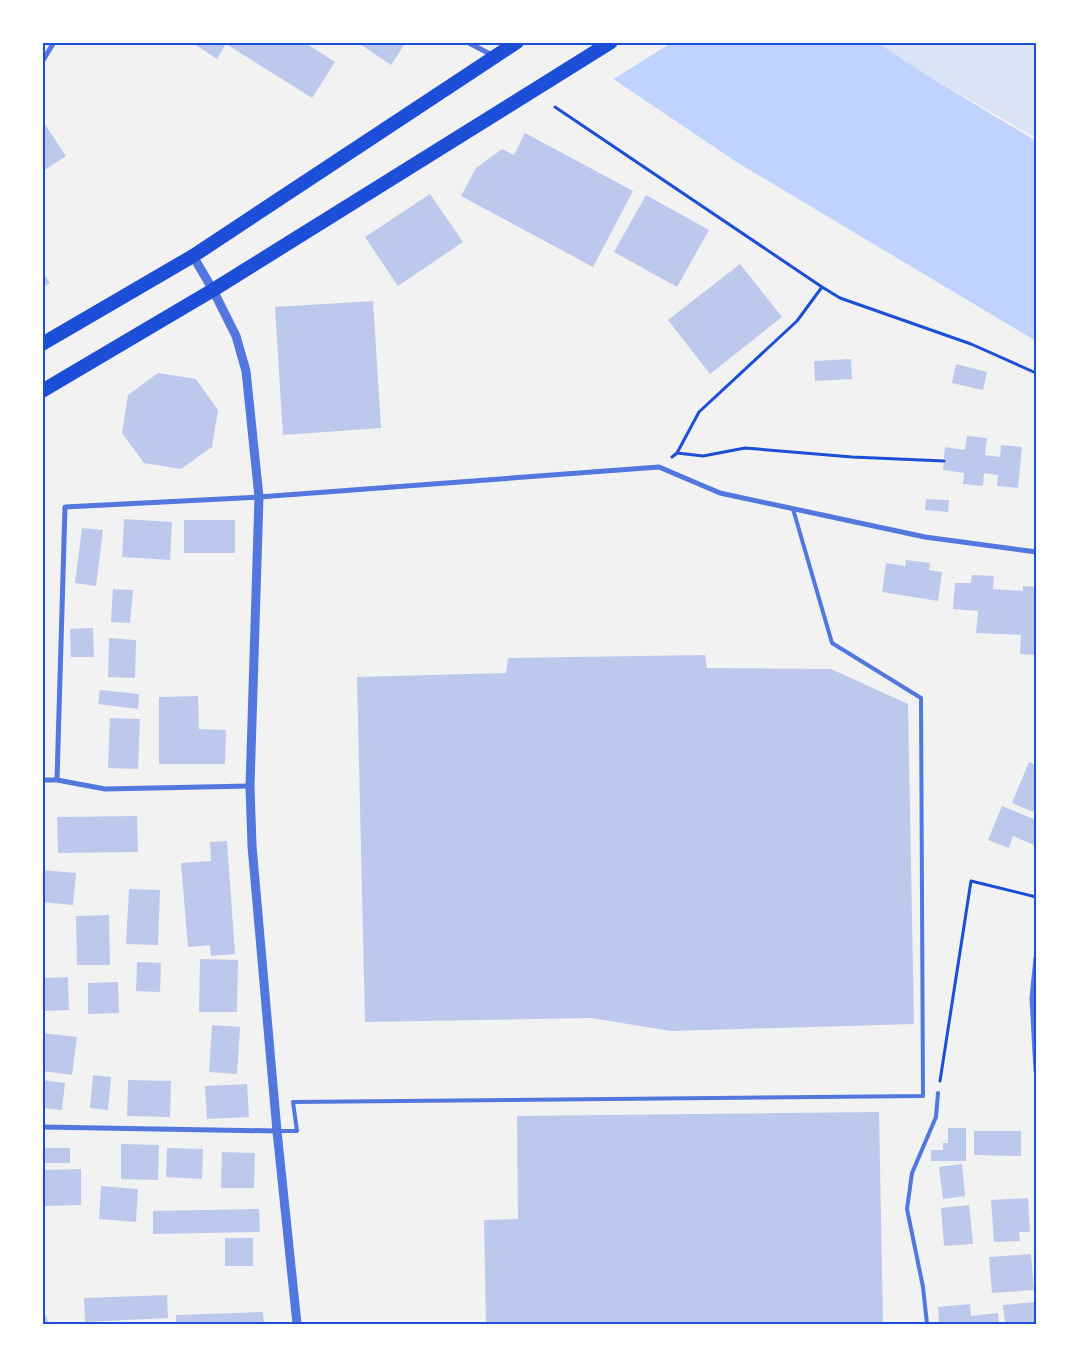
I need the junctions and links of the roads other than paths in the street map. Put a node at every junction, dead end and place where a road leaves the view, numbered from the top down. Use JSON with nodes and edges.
{"nodes":[{"id":1,"x":54,"y":42,"type":"edge"},
{"id":2,"x":467,"y":42,"type":"edge"},
{"id":3,"x":517,"y":42,"type":"edge"},
{"id":4,"x":611,"y":42,"type":"edge"},
{"id":5,"x":495,"y":56,"type":"junction"},
{"id":6,"x":42,"y":62,"type":"edge"},
{"id":7,"x":193,"y":256,"type":"junction"},
{"id":8,"x":213,"y":290,"type":"junction"},
{"id":9,"x":42,"y":344,"type":"edge"},
{"id":10,"x":42,"y":392,"type":"edge"},
{"id":11,"x":259,"y":497,"type":"junction"},
{"id":12,"x":793,"y":509,"type":"junction"},
{"id":13,"x":1036,"y":552,"type":"edge"},
{"id":14,"x":42,"y":780,"type":"edge"},
{"id":15,"x":57,"y":780,"type":"junction"},
{"id":16,"x":250,"y":786,"type":"junction"},
{"id":17,"x":1036,"y":958,"type":"edge"},
{"id":18,"x":1036,"y":1071,"type":"edge"},
{"id":19,"x":938,"y":1093,"type":"road end"},
{"id":20,"x":42,"y":1127,"type":"edge"},
{"id":21,"x":277,"y":1131,"type":"junction"},
{"id":22,"x":297,"y":1324,"type":"edge"},
{"id":23,"x":928,"y":1324,"type":"edge"}],
"edges":[{"from":1,"to":6,"type":"street"},
{"from":2,"to":5,"type":"street"},
{"from":3,"to":5,"type":"highway"},
{"from":4,"to":8,"type":"highway"},
{"from":5,"to":7,"type":"highway"},
{"from":7,"to":8,"type":"street"},
{"from":7,"to":9,"type":"highway"},
{"from":8,"to":10,"type":"highway"},
{"from":8,"to":11,"type":"street"},
{"from":11,"to":12,"type":"street"},
{"from":11,"to":15,"type":"street"},
{"from":11,"to":16,"type":"street"},
{"from":12,"to":13,"type":"street"},
{"from":12,"to":21,"type":"lane"},
{"from":14,"to":15,"type":"street"},
{"from":15,"to":16,"type":"street"},
{"from":16,"to":21,"type":"street"},
{"from":17,"to":18,"type":"street"},
{"from":19,"to":23,"type":"lane"},
{"from":20,"to":21,"type":"street"},
{"from":21,"to":22,"type":"street"}]}
